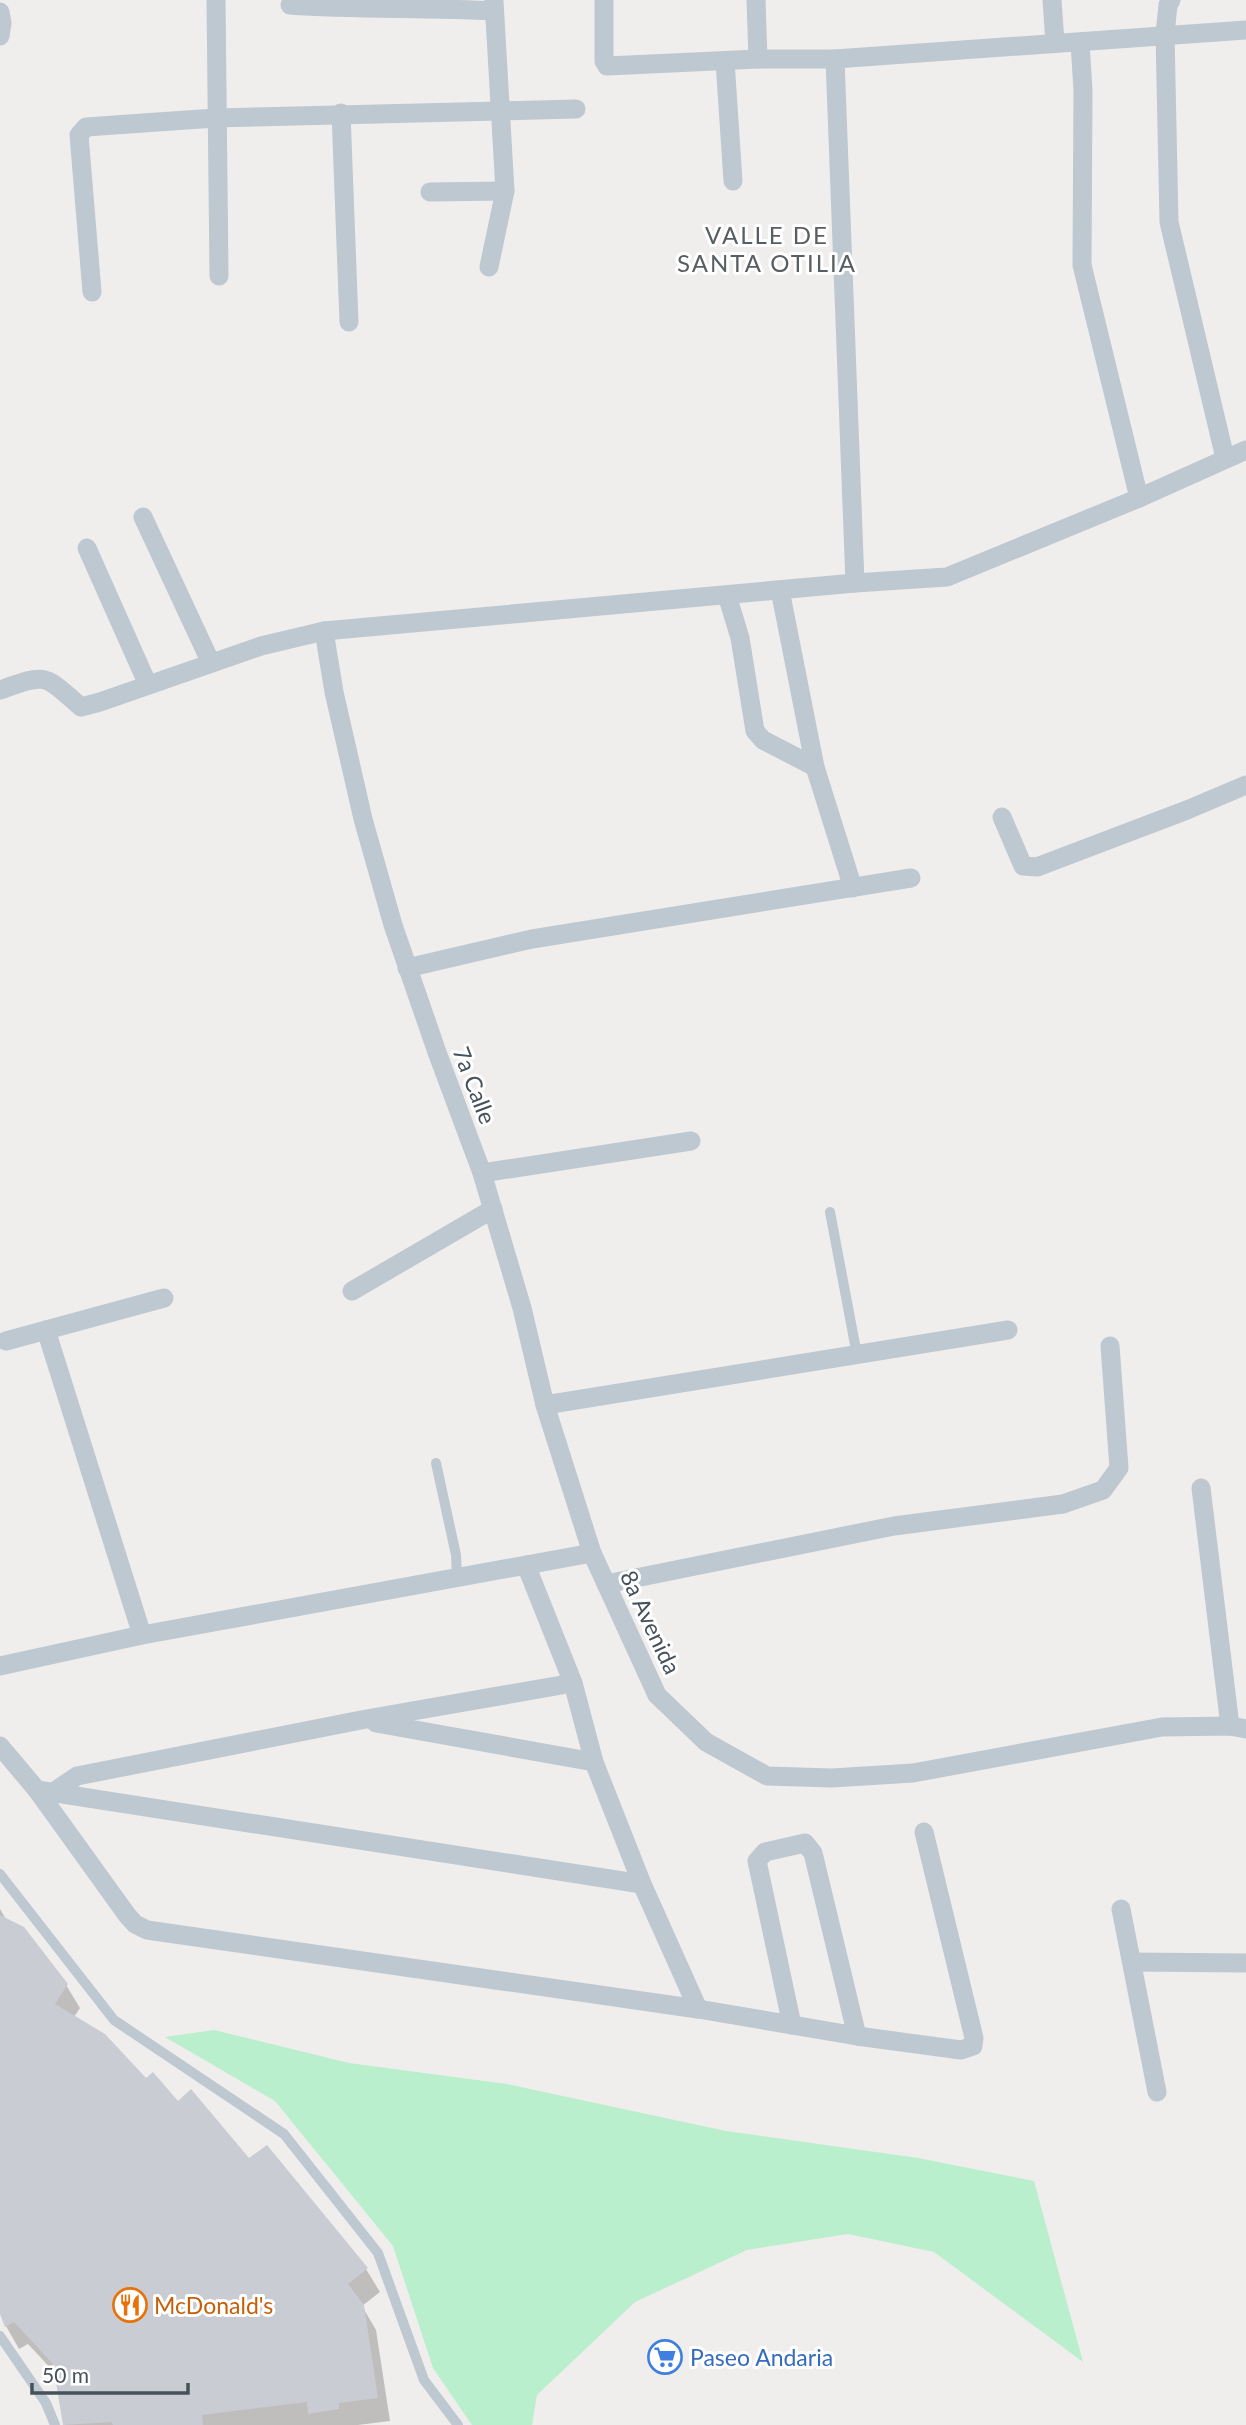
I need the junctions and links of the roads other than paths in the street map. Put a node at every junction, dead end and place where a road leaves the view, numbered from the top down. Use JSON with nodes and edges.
{"nodes":[{"id":1,"x":216,"y":0,"type":"edge"},
{"id":2,"x":604,"y":0,"type":"edge"},
{"id":3,"x":756,"y":0,"type":"edge"},
{"id":4,"x":1052,"y":0,"type":"edge"},
{"id":5,"x":1171,"y":0,"type":"edge"},
{"id":6,"x":290,"y":5,"type":"dead end"},
{"id":7,"x":494,"y":6,"type":"edge"},
{"id":8,"x":0,"y":12,"type":"edge"},
{"id":9,"x":1246,"y":30,"type":"edge"},
{"id":10,"x":1165,"y":34,"type":"junction"},
{"id":11,"x":0,"y":36,"type":"edge"},
{"id":12,"x":1055,"y":43,"type":"junction"},
{"id":13,"x":1080,"y":43,"type":"junction"},
{"id":14,"x":758,"y":59,"type":"junction"},
{"id":15,"x":835,"y":59,"type":"junction"},
{"id":16,"x":724,"y":61,"type":"junction"},
{"id":17,"x":576,"y":109,"type":"dead end"},
{"id":18,"x":501,"y":110,"type":"junction"},
{"id":19,"x":341,"y":113,"type":"junction"},
{"id":20,"x":215,"y":118,"type":"junction"},
{"id":21,"x":733,"y":181,"type":"dead end"},
{"id":22,"x":505,"y":191,"type":"junction"},
{"id":23,"x":430,"y":192,"type":"dead end"},
{"id":24,"x":489,"y":267,"type":"dead end"},
{"id":25,"x":219,"y":276,"type":"dead end"},
{"id":26,"x":92,"y":292,"type":"dead end"},
{"id":27,"x":349,"y":322,"type":"dead end"},
{"id":28,"x":1246,"y":450,"type":"edge"},
{"id":29,"x":1225,"y":458,"type":"junction"},
{"id":30,"x":1139,"y":498,"type":"junction"},
{"id":31,"x":144,"y":517,"type":"dead end"},
{"id":32,"x":87,"y":548,"type":"dead end"},
{"id":33,"x":856,"y":583,"type":"junction"},
{"id":34,"x":780,"y":590,"type":"junction"},
{"id":35,"x":727,"y":595,"type":"junction"},
{"id":36,"x":324,"y":631,"type":"junction"},
{"id":37,"x":211,"y":663,"type":"junction"},
{"id":38,"x":148,"y":685,"type":"junction"},
{"id":39,"x":0,"y":690,"type":"edge"},
{"id":40,"x":815,"y":767,"type":"junction"},
{"id":41,"x":1246,"y":785,"type":"edge"},
{"id":42,"x":1002,"y":817,"type":"dead end"},
{"id":43,"x":911,"y":878,"type":"dead end"},
{"id":44,"x":853,"y":888,"type":"junction"},
{"id":45,"x":407,"y":968,"type":"junction"},
{"id":46,"x":691,"y":1140,"type":"dead end"},
{"id":47,"x":482,"y":1173,"type":"junction"},
{"id":48,"x":493,"y":1209,"type":"junction"},
{"id":49,"x":830,"y":1212,"type":"dead end"},
{"id":50,"x":352,"y":1291,"type":"dead end"},
{"id":51,"x":164,"y":1298,"type":"dead end"},
{"id":52,"x":46,"y":1330,"type":"junction"},
{"id":53,"x":1009,"y":1330,"type":"dead end"},
{"id":54,"x":6,"y":1341,"type":"dead end"},
{"id":55,"x":1110,"y":1346,"type":"dead end"},
{"id":56,"x":856,"y":1355,"type":"junction"},
{"id":57,"x":545,"y":1405,"type":"junction"},
{"id":58,"x":436,"y":1463,"type":"dead end"},
{"id":59,"x":1201,"y":1488,"type":"dead end"},
{"id":60,"x":592,"y":1553,"type":"junction"},
{"id":61,"x":526,"y":1565,"type":"junction"},
{"id":62,"x":457,"y":1578,"type":"junction"},
{"id":63,"x":606,"y":1584,"type":"junction"},
{"id":64,"x":142,"y":1635,"type":"junction"},
{"id":65,"x":0,"y":1665,"type":"edge"},
{"id":66,"x":573,"y":1683,"type":"junction"},
{"id":67,"x":433,"y":1708,"type":"junction"},
{"id":68,"x":361,"y":1720,"type":"junction"},
{"id":69,"x":1238,"y":1728,"type":"edge"},
{"id":70,"x":435,"y":1733,"type":"junction"},
{"id":71,"x":0,"y":1746,"type":"edge"},
{"id":72,"x":594,"y":1762,"type":"junction"},
{"id":73,"x":45,"y":1791,"type":"junction"},
{"id":74,"x":924,"y":1832,"type":"dead end"},
{"id":75,"x":0,"y":1874,"type":"edge"},
{"id":76,"x":642,"y":1884,"type":"junction"},
{"id":77,"x":1121,"y":1909,"type":"dead end"},
{"id":78,"x":1132,"y":1962,"type":"junction"},
{"id":79,"x":1246,"y":1963,"type":"edge"},
{"id":80,"x":698,"y":2009,"type":"junction"},
{"id":81,"x":792,"y":2025,"type":"junction"},
{"id":82,"x":857,"y":2036,"type":"junction"},
{"id":83,"x":1157,"y":2092,"type":"dead end"},
{"id":84,"x":0,"y":2336,"type":"edge"},
{"id":85,"x":55,"y":2425,"type":"edge"},
{"id":86,"x":458,"y":2425,"type":"edge"}],
"edges":[{"from":1,"to":20,"type":"street"},
{"from":2,"to":16,"type":"street"},
{"from":3,"to":14,"type":"street"},
{"from":4,"to":12,"type":"street"},
{"from":5,"to":10,"type":"street"},
{"from":6,"to":7,"type":"street"},
{"from":7,"to":18,"type":"street"},
{"from":8,"to":11,"type":"street"},
{"from":9,"to":10,"type":"street"},
{"from":10,"to":13,"type":"street"},
{"from":10,"to":29,"type":"street"},
{"from":12,"to":13,"type":"street"},
{"from":12,"to":15,"type":"street"},
{"from":13,"to":30,"type":"street"},
{"from":14,"to":15,"type":"street"},
{"from":14,"to":16,"type":"street"},
{"from":15,"to":33,"type":"street"},
{"from":16,"to":21,"type":"street"},
{"from":17,"to":18,"type":"street"},
{"from":18,"to":19,"type":"street"},
{"from":18,"to":22,"type":"street"},
{"from":19,"to":20,"type":"street"},
{"from":19,"to":27,"type":"street"},
{"from":20,"to":25,"type":"street"},
{"from":20,"to":26,"type":"street"},
{"from":22,"to":23,"type":"street"},
{"from":22,"to":24,"type":"street"},
{"from":28,"to":29,"type":"street"},
{"from":29,"to":30,"type":"street"},
{"from":30,"to":33,"type":"street"},
{"from":31,"to":37,"type":"street"},
{"from":32,"to":38,"type":"street"},
{"from":33,"to":34,"type":"street"},
{"from":34,"to":35,"type":"street"},
{"from":34,"to":40,"type":"street"},
{"from":35,"to":36,"type":"street"},
{"from":35,"to":40,"type":"street"},
{"from":36,"to":37,"type":"street"},
{"from":36,"to":45,"type":"street","name":"7a Calle"},
{"from":37,"to":38,"type":"street"},
{"from":38,"to":39,"type":"street"},
{"from":40,"to":44,"type":"street"},
{"from":41,"to":42,"type":"street"},
{"from":43,"to":44,"type":"street"},
{"from":44,"to":45,"type":"street"},
{"from":45,"to":47,"type":"street","name":"7a Calle"},
{"from":46,"to":47,"type":"street"},
{"from":47,"to":48,"type":"street","name":"7a Calle"},
{"from":48,"to":50,"type":"street"},
{"from":48,"to":57,"type":"street","name":"7a Calle"},
{"from":49,"to":56,"type":"lane"},
{"from":51,"to":52,"type":"street"},
{"from":52,"to":54,"type":"street"},
{"from":52,"to":64,"type":"street"},
{"from":53,"to":56,"type":"street"},
{"from":55,"to":63,"type":"street"},
{"from":56,"to":57,"type":"street"},
{"from":57,"to":60,"type":"street","name":"7a Calle"},
{"from":58,"to":62,"type":"lane"},
{"from":59,"to":69,"type":"street"},
{"from":60,"to":61,"type":"street","name":"8a Avenida"},
{"from":60,"to":63,"type":"street","name":"8a Avenida"},
{"from":61,"to":62,"type":"street","name":"8a Avenida"},
{"from":61,"to":66,"type":"street"},
{"from":62,"to":64,"type":"street","name":"8a Avenida"},
{"from":63,"to":69,"type":"street","name":"8a Avenida"},
{"from":64,"to":65,"type":"street","name":"8a Avenida"},
{"from":66,"to":67,"type":"street"},
{"from":66,"to":72,"type":"street"},
{"from":67,"to":68,"type":"street"},
{"from":67,"to":70,"type":"street"},
{"from":68,"to":70,"type":"street"},
{"from":68,"to":73,"type":"street"},
{"from":70,"to":72,"type":"street"},
{"from":71,"to":73,"type":"street"},
{"from":72,"to":76,"type":"street"},
{"from":73,"to":76,"type":"street"},
{"from":73,"to":80,"type":"street"},
{"from":74,"to":82,"type":"street"},
{"from":75,"to":86,"type":"lane"},
{"from":76,"to":80,"type":"street"},
{"from":77,"to":78,"type":"street"},
{"from":78,"to":79,"type":"street"},
{"from":78,"to":83,"type":"street"},
{"from":80,"to":81,"type":"street"},
{"from":81,"to":82,"type":"street"},
{"from":81,"to":82,"type":"street"},
{"from":84,"to":85,"type":"lane"}]}
